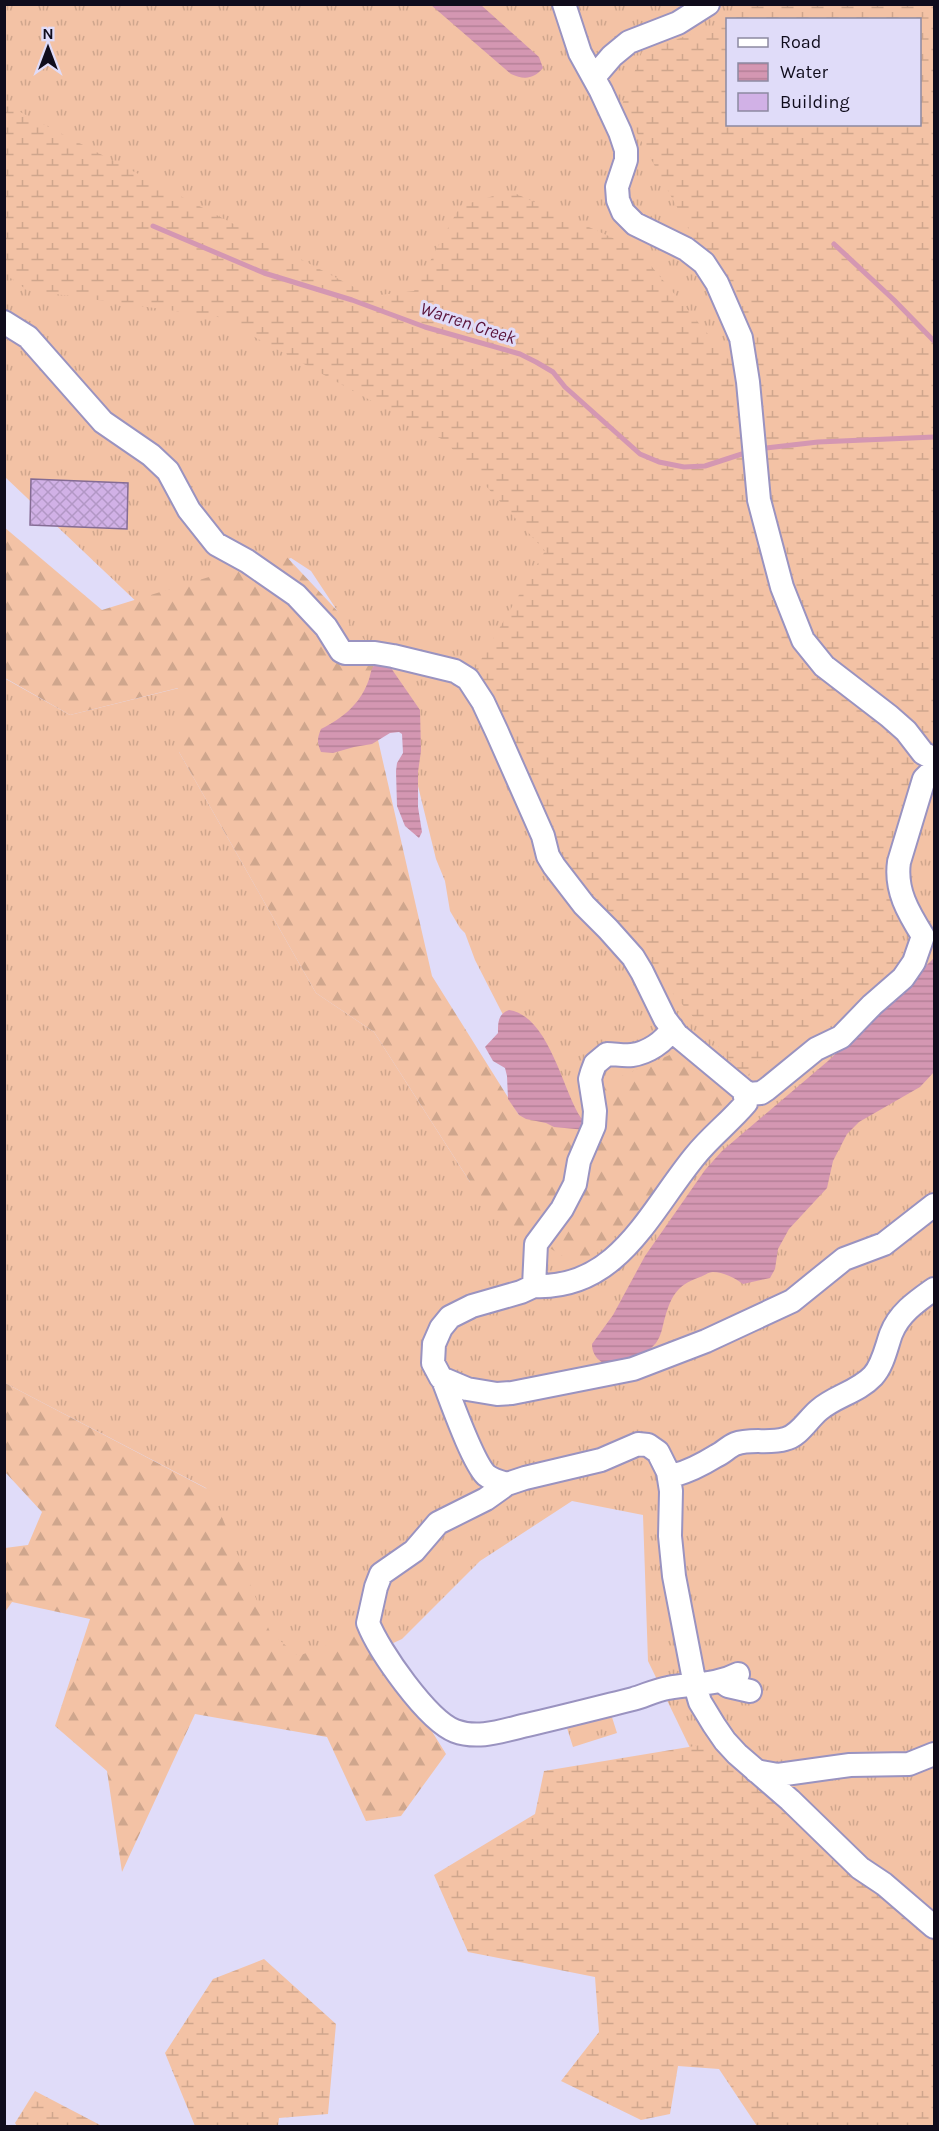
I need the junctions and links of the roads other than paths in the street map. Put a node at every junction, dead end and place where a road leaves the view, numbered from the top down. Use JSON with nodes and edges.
{"nodes":[{"id":1,"x":564,"y":4,"type":"edge"},
{"id":2,"x":708,"y":4,"type":"edge"},
{"id":3,"x":594,"y":77,"type":"junction"},
{"id":4,"x":4,"y":322,"type":"edge"},
{"id":5,"x":929,"y":764,"type":"edge"},
{"id":6,"x":672,"y":1028,"type":"junction"},
{"id":7,"x":750,"y":1096,"type":"junction"},
{"id":8,"x":934,"y":1204,"type":"edge"},
{"id":9,"x":534,"y":1286,"type":"junction"},
{"id":10,"x":934,"y":1289,"type":"edge"},
{"id":11,"x":443,"y":1380,"type":"junction"},
{"id":12,"x":668,"y":1472,"type":"junction"},
{"id":13,"x":507,"y":1485,"type":"junction"},
{"id":14,"x":736,"y":1682,"type":"dead end"},
{"id":15,"x":691,"y":1690,"type":"junction"},
{"id":16,"x":934,"y":1754,"type":"edge"},
{"id":17,"x":755,"y":1771,"type":"junction"},
{"id":18,"x":934,"y":1927,"type":"edge"}],
"edges":[{"from":1,"to":3,"type":"lane"},
{"from":2,"to":3,"type":"lane"},
{"from":3,"to":5,"type":"lane"},
{"from":4,"to":6,"type":"lane"},
{"from":5,"to":7,"type":"lane"},
{"from":6,"to":7,"type":"lane"},
{"from":6,"to":9,"type":"lane"},
{"from":7,"to":9,"type":"lane"},
{"from":8,"to":11,"type":"lane"},
{"from":9,"to":11,"type":"lane"},
{"from":10,"to":12,"type":"lane"},
{"from":11,"to":13,"type":"lane"},
{"from":12,"to":13,"type":"lane"},
{"from":12,"to":15,"type":"lane"},
{"from":13,"to":15,"type":"lane"},
{"from":14,"to":15,"type":"lane"},
{"from":15,"to":17,"type":"lane"},
{"from":16,"to":17,"type":"lane"},
{"from":17,"to":18,"type":"lane"}]}
